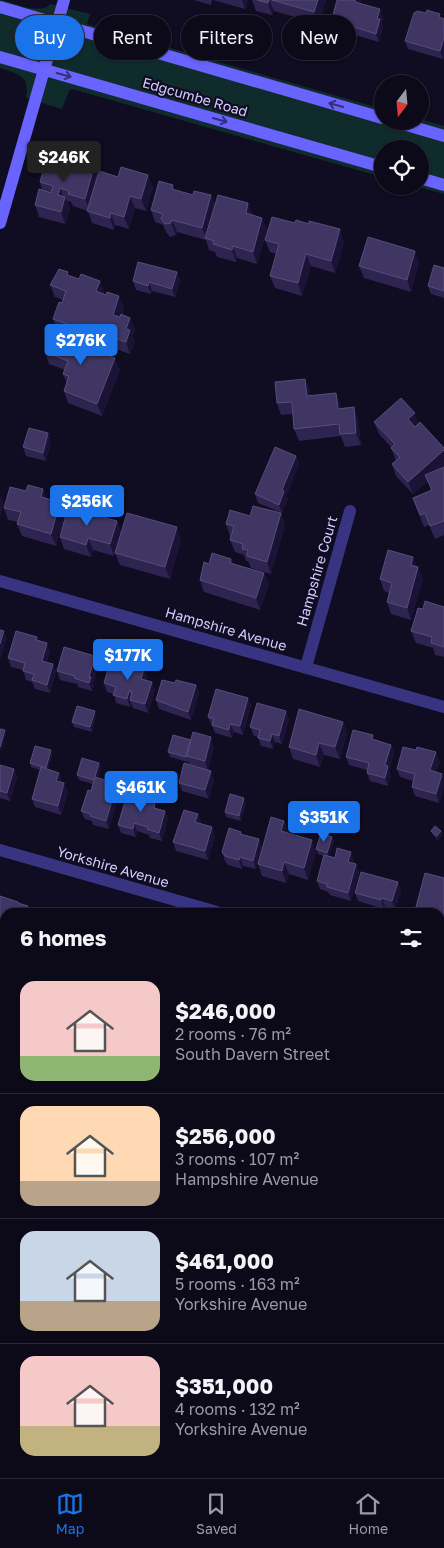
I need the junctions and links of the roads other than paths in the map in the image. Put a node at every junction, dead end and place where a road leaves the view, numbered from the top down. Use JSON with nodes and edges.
{"nodes":[{"id":1,"x":64,"y":0,"type":"edge"},
{"id":2,"x":0,"y":8,"type":"edge"},
{"id":3,"x":25,"y":15,"type":"edge"},
{"id":4,"x":60,"y":15,"type":"edge"},
{"id":5,"x":84,"y":32,"type":"edge"},
{"id":6,"x":0,"y":57,"type":"edge"},
{"id":7,"x":47,"y":60,"type":"edge"},
{"id":8,"x":44,"y":69,"type":"junction"},
{"id":9,"x":374,"y":116,"type":"edge"},
{"id":10,"x":424,"y":130,"type":"edge"},
{"id":11,"x":444,"y":136,"type":"edge"},
{"id":12,"x":374,"y":165,"type":"edge"},
{"id":13,"x":429,"y":181,"type":"edge"},
{"id":14,"x":444,"y":185,"type":"edge"},
{"id":15,"x":0,"y":223,"type":"edge"},
{"id":16,"x":350,"y":511,"type":"dead end"},
{"id":17,"x":0,"y":581,"type":"edge"},
{"id":18,"x":306,"y":667,"type":"junction"},
{"id":19,"x":444,"y":707,"type":"edge"},
{"id":20,"x":0,"y":850,"type":"edge"},
{"id":21,"x":203,"y":908,"type":"edge"}],
"edges":[{"from":1,"to":4,"type":"street"},
{"from":2,"to":3,"type":"street"},
{"from":9,"to":5,"type":"street","one_way":true},
{"from":6,"to":8,"type":"street","name":"Edgcumbe Road"},
{"from":7,"to":8,"type":"street"},
{"from":8,"to":12,"type":"street","name":"Edgcumbe Road","one_way":true},
{"from":8,"to":15,"type":"street"},
{"from":10,"to":11,"type":"street"},
{"from":13,"to":14,"type":"street"},
{"from":16,"to":18,"type":"street","name":"Hampshire Court"},
{"from":17,"to":18,"type":"street","name":"Hampshire Avenue"},
{"from":18,"to":19,"type":"street","name":"Hampshire Avenue"},
{"from":20,"to":21,"type":"street","name":"Yorkshire Avenue"}]}
